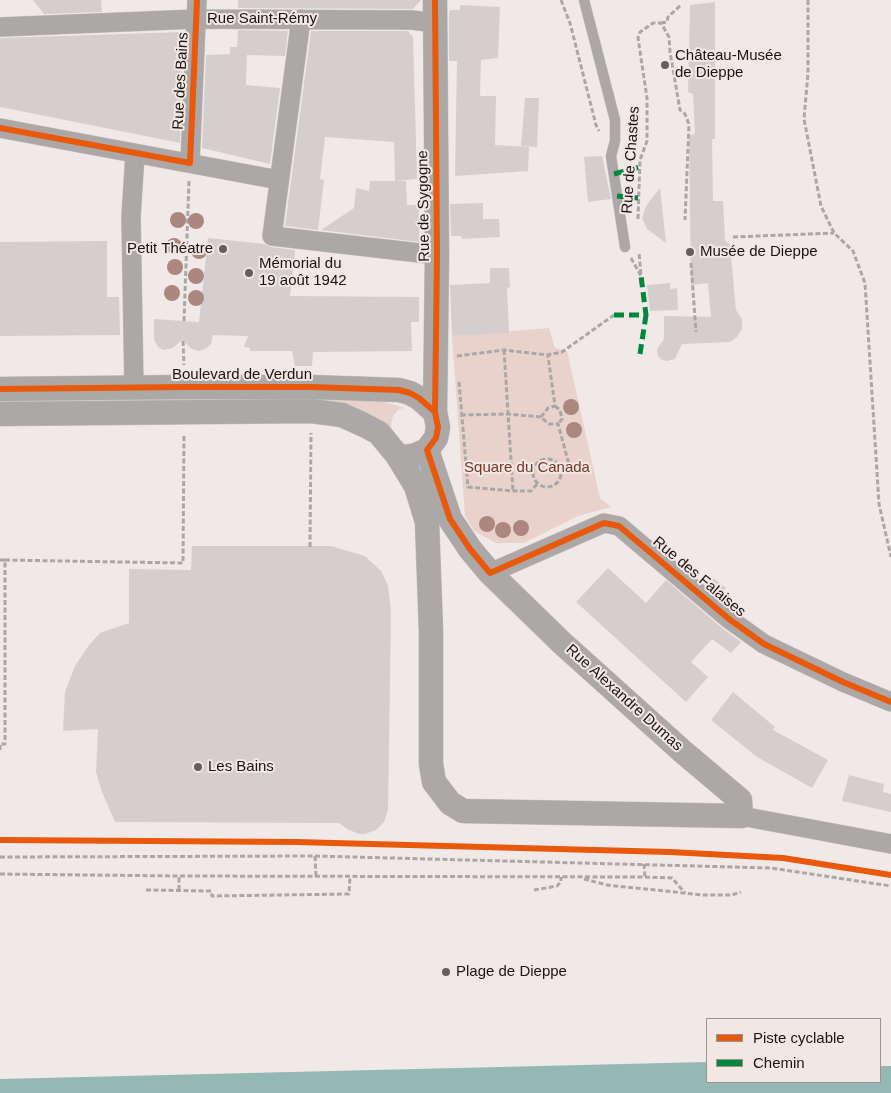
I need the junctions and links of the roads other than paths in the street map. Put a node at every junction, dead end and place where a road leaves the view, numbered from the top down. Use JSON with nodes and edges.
{"nodes":[{"id":1,"x":197,"y":0,"type":"edge"},
{"id":2,"x":584,"y":0,"type":"edge"},
{"id":3,"x":434,"y":11,"type":"edge"},
{"id":4,"x":301,"y":18,"type":"junction"},
{"id":5,"x":196,"y":19,"type":"junction"},
{"id":6,"x":0,"y":28,"type":"edge"},
{"id":7,"x":0,"y":128,"type":"edge"},
{"id":8,"x":134,"y":154,"type":"junction"},
{"id":9,"x":190,"y":163,"type":"junction"},
{"id":10,"x":279,"y":180,"type":"junction"},
{"id":11,"x":625,"y":247,"type":"road end"},
{"id":12,"x":437,"y":255,"type":"junction"},
{"id":13,"x":435,"y":377,"type":"junction"},
{"id":14,"x":134,"y":388,"type":"junction"},
{"id":15,"x":0,"y":389,"type":"edge"},
{"id":16,"x":410,"y":393,"type":"junction"},
{"id":17,"x":0,"y":414,"type":"edge"},
{"id":18,"x":437,"y":419,"type":"junction"},
{"id":19,"x":427,"y":450,"type":"junction"},
{"id":20,"x":397,"y":455,"type":"junction"},
{"id":21,"x":490,"y":573,"type":"junction"},
{"id":22,"x":891,"y":702,"type":"edge"},
{"id":23,"x":741,"y":816,"type":"junction"},
{"id":24,"x":891,"y":844,"type":"edge"}],
"edges":[{"from":1,"to":5,"type":"street","name":"Rue des Bains"},
{"from":2,"to":11,"type":"lane"},
{"from":3,"to":4,"type":"street","name":"Rue Saint-Rémy"},
{"from":3,"to":12,"type":"street","name":"Rue de Sygogne"},
{"from":4,"to":5,"type":"street","name":"Rue Saint-Rémy"},
{"from":4,"to":10,"type":"street"},
{"from":5,"to":6,"type":"street","name":"Rue Saint-Rémy"},
{"from":5,"to":9,"type":"street","name":"Rue des Bains"},
{"from":7,"to":8,"type":"street"},
{"from":8,"to":9,"type":"street"},
{"from":8,"to":14,"type":"street"},
{"from":9,"to":10,"type":"street"},
{"from":10,"to":12,"type":"street"},
{"from":12,"to":13,"type":"street","name":"Rue de Sygogne"},
{"from":13,"to":16,"type":"street"},
{"from":13,"to":18,"type":"street","name":"Rue de Sygogne"},
{"from":14,"to":15,"type":"street","name":"Boulevard de Verdun"},
{"from":14,"to":16,"type":"street","name":"Boulevard de Verdun"},
{"from":16,"to":18,"type":"street","name":"Boulevard de Verdun"},
{"from":17,"to":20,"type":"street"},
{"from":18,"to":19,"type":"street"},
{"from":19,"to":20,"type":"street"},
{"from":19,"to":21,"type":"street","name":"Rue Alexandre Dumas"},
{"from":20,"to":23,"type":"street"},
{"from":21,"to":22,"type":"street","name":"Rue des Falaises"},
{"from":21,"to":23,"type":"street","name":"Rue Alexandre Dumas"},
{"from":23,"to":24,"type":"street"}]}
